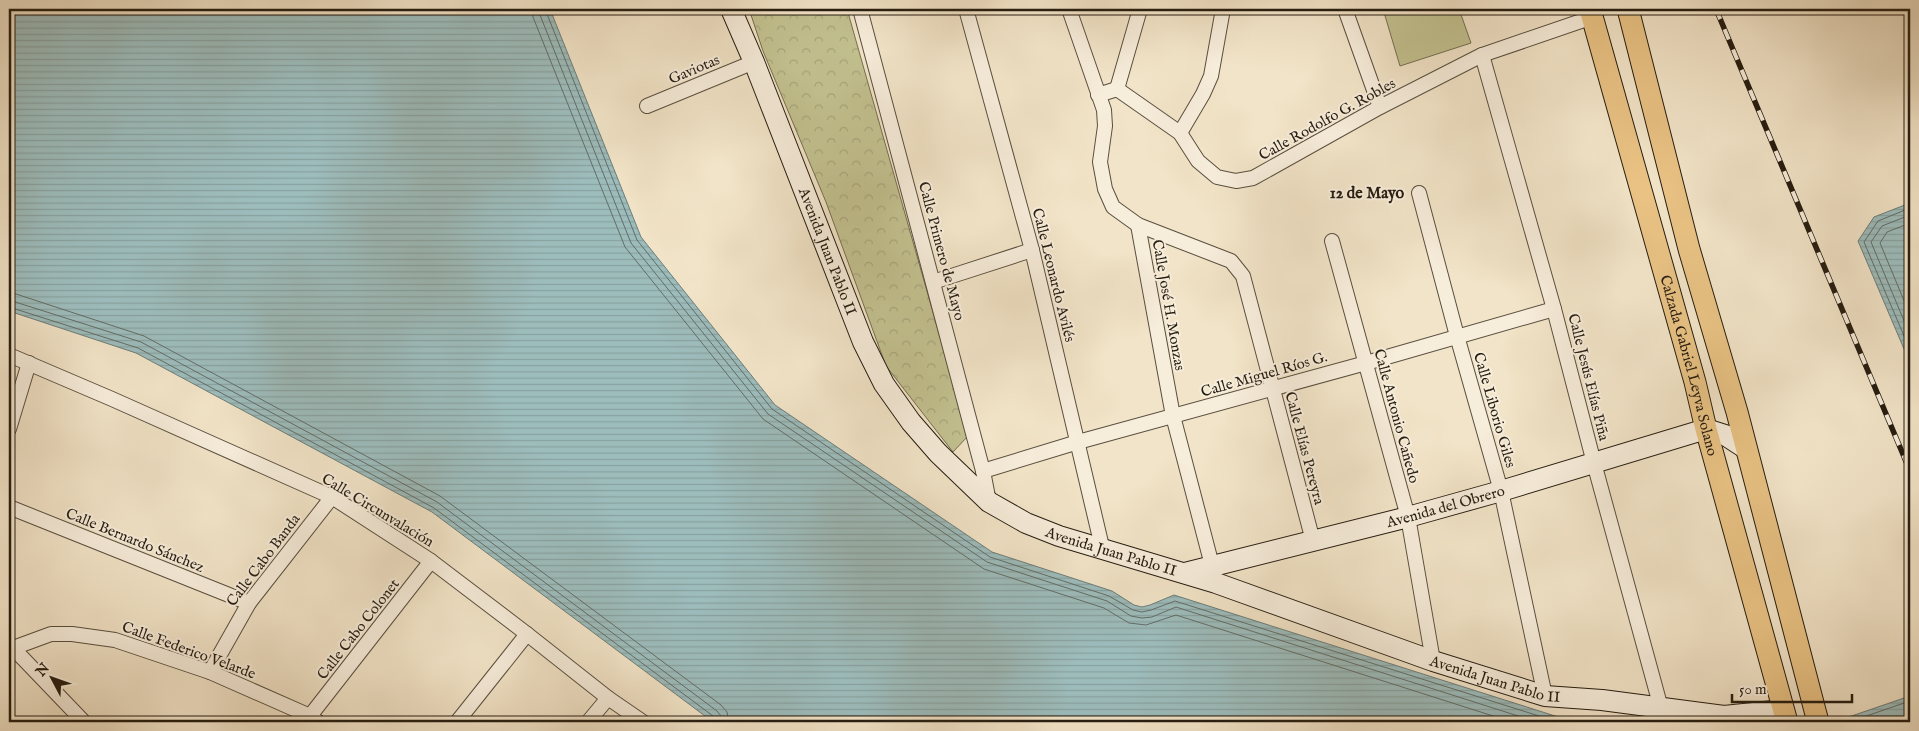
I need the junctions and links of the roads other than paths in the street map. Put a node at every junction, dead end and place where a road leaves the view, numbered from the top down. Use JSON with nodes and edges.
{"nodes":[{"id":1,"x":731,"y":9,"type":"edge"},
{"id":2,"x":860,"y":9,"type":"edge"},
{"id":3,"x":966,"y":9,"type":"edge"},
{"id":4,"x":1070,"y":9,"type":"edge"},
{"id":5,"x":1140,"y":9,"type":"edge"},
{"id":6,"x":1223,"y":9,"type":"edge"},
{"id":7,"x":1345,"y":9,"type":"edge"},
{"id":8,"x":1628,"y":9,"type":"edge"},
{"id":9,"x":1592,"y":13,"type":"edge"},
{"id":10,"x":1482,"y":55,"type":"junction"},
{"id":11,"x":754,"y":62,"type":"junction"},
{"id":12,"x":1117,"y":89,"type":"junction"},
{"id":13,"x":1098,"y":95,"type":"junction"},
{"id":14,"x":647,"y":106,"type":"dead end"},
{"id":15,"x":1380,"y":107,"type":"junction"},
{"id":16,"x":1180,"y":133,"type":"junction"},
{"id":17,"x":1420,"y":193,"type":"dead end"},
{"id":18,"x":1138,"y":225,"type":"junction"},
{"id":19,"x":1332,"y":241,"type":"dead end"},
{"id":20,"x":1032,"y":250,"type":"junction"},
{"id":21,"x":933,"y":282,"type":"junction"},
{"id":22,"x":1554,"y":309,"type":"junction"},
{"id":23,"x":1457,"y":336,"type":"junction"},
{"id":24,"x":9,"y":355,"type":"edge"},
{"id":25,"x":29,"y":363,"type":"junction"},
{"id":26,"x":1366,"y":363,"type":"junction"},
{"id":27,"x":1272,"y":388,"type":"junction"},
{"id":28,"x":1173,"y":416,"type":"junction"},
{"id":29,"x":9,"y":429,"type":"edge"},
{"id":30,"x":1706,"y":429,"type":"junction"},
{"id":31,"x":1078,"y":442,"type":"junction"},
{"id":32,"x":1745,"y":448,"type":"junction"},
{"id":33,"x":1594,"y":463,"type":"junction"},
{"id":34,"x":983,"y":470,"type":"junction"},
{"id":35,"x":1501,"y":492,"type":"junction"},
{"id":36,"x":332,"y":497,"type":"junction"},
{"id":37,"x":989,"y":502,"type":"junction"},
{"id":38,"x":9,"y":507,"type":"edge"},
{"id":39,"x":1408,"y":517,"type":"junction"},
{"id":40,"x":1313,"y":541,"type":"junction"},
{"id":41,"x":1104,"y":551,"type":"junction"},
{"id":42,"x":431,"y":561,"type":"junction"},
{"id":43,"x":1214,"y":574,"type":"junction"},
{"id":44,"x":249,"y":603,"type":"junction"},
{"id":45,"x":528,"y":634,"type":"junction"},
{"id":46,"x":11,"y":648,"type":"edge"},
{"id":47,"x":1433,"y":661,"type":"junction"},
{"id":48,"x":210,"y":672,"type":"junction"},
{"id":49,"x":1545,"y":696,"type":"junction"},
{"id":50,"x":608,"y":698,"type":"junction"},
{"id":51,"x":1661,"y":708,"type":"junction"},
{"id":52,"x":1784,"y":716,"type":"edge"},
{"id":53,"x":314,"y":719,"type":"edge"},
{"id":54,"x":84,"y":722,"type":"edge"},
{"id":55,"x":457,"y":722,"type":"edge"},
{"id":56,"x":588,"y":722,"type":"edge"},
{"id":57,"x":642,"y":722,"type":"edge"},
{"id":58,"x":1818,"y":722,"type":"edge"}],
"edges":[{"from":1,"to":11,"type":"main road","name":"Avenida Juan Pablo II"},
{"from":2,"to":21,"type":"street","name":"Calle Primero de Mayo"},
{"from":3,"to":20,"type":"street","name":"Calle Leonardo Avilés"},
{"from":4,"to":13,"type":"street"},
{"from":5,"to":12,"type":"street"},
{"from":6,"to":16,"type":"street"},
{"from":7,"to":15,"type":"street"},
{"from":8,"to":32,"type":"main road","name":"Calzada Gabriel Leyva Solano"},
{"from":9,"to":10,"type":"street","name":"Calle Rodolfo G. Robles"},
{"from":9,"to":30,"type":"main road","name":"Calzada Gabriel Leyva Solano"},
{"from":10,"to":15,"type":"street","name":"Calle Rodolfo G. Robles"},
{"from":10,"to":22,"type":"street","name":"Calle Jesús Elías Piña"},
{"from":11,"to":14,"type":"street","name":"Gaviotas"},
{"from":11,"to":37,"type":"main road","name":"Avenida Juan Pablo II"},
{"from":12,"to":13,"type":"street"},
{"from":12,"to":16,"type":"street","name":"Calle Rodolfo G. Robles"},
{"from":13,"to":18,"type":"street"},
{"from":15,"to":16,"type":"street","name":"Calle Rodolfo G. Robles"},
{"from":17,"to":23,"type":"street","name":"Calle Liborio Giles"},
{"from":18,"to":27,"type":"street","name":"Calle Elías Pereyra"},
{"from":18,"to":28,"type":"street","name":"Calle José H. Monzas"},
{"from":19,"to":26,"type":"street","name":"Calle Antonio Cañedo"},
{"from":20,"to":21,"type":"street"},
{"from":20,"to":31,"type":"street","name":"Calle Leonardo Avilés"},
{"from":21,"to":34,"type":"street","name":"Calle Primero de Mayo"},
{"from":22,"to":23,"type":"street","name":"Calle Miguel Ríos G."},
{"from":22,"to":33,"type":"street","name":"Calle Jesús Elías Piña"},
{"from":23,"to":26,"type":"street","name":"Calle Miguel Ríos G."},
{"from":23,"to":35,"type":"street","name":"Calle Liborio Giles"},
{"from":24,"to":25,"type":"street","name":"Calle Circunvalación"},
{"from":25,"to":29,"type":"street"},
{"from":25,"to":36,"type":"street","name":"Calle Circunvalación"},
{"from":26,"to":27,"type":"street","name":"Calle Miguel Ríos G."},
{"from":26,"to":39,"type":"street","name":"Calle Antonio Cañedo"},
{"from":27,"to":28,"type":"street","name":"Calle Miguel Ríos G."},
{"from":27,"to":40,"type":"street","name":"Calle Elías Pereyra"},
{"from":28,"to":31,"type":"street","name":"Calle Miguel Ríos G."},
{"from":28,"to":43,"type":"street","name":"Calle José H. Monzas"},
{"from":30,"to":32,"type":"main road"},
{"from":30,"to":33,"type":"main road","name":"Avenida del Obrero"},
{"from":30,"to":52,"type":"main road","name":"Calzada Gabriel Leyva Solano"},
{"from":31,"to":34,"type":"street","name":"Calle Miguel Ríos G."},
{"from":31,"to":41,"type":"street","name":"Calle Leonardo Avilés"},
{"from":32,"to":58,"type":"main road","name":"Calzada Gabriel Leyva Solano"},
{"from":33,"to":35,"type":"main road","name":"Avenida del Obrero"},
{"from":33,"to":51,"type":"street","name":"Calle Jesús Elías Piña"},
{"from":34,"to":37,"type":"street","name":"Calle Primero de Mayo"},
{"from":35,"to":39,"type":"main road","name":"Avenida del Obrero"},
{"from":35,"to":49,"type":"street","name":"Calle Liborio Giles"},
{"from":36,"to":42,"type":"street","name":"Calle Circunvalación"},
{"from":36,"to":44,"type":"street","name":"Calle Cabo Banda"},
{"from":37,"to":41,"type":"main road","name":"Avenida Juan Pablo II"},
{"from":38,"to":44,"type":"street","name":"Calle Bernardo Sánchez"},
{"from":39,"to":40,"type":"main road","name":"Avenida del Obrero"},
{"from":39,"to":47,"type":"street","name":"Calle Antonio Cañedo"},
{"from":40,"to":43,"type":"main road","name":"Avenida del Obrero"},
{"from":41,"to":43,"type":"main road","name":"Avenida Juan Pablo II"},
{"from":42,"to":45,"type":"street","name":"Calle Circunvalación"},
{"from":42,"to":53,"type":"street","name":"Calle Cabo Colonet"},
{"from":43,"to":47,"type":"main road","name":"Avenida Juan Pablo II"},
{"from":44,"to":48,"type":"street","name":"Calle Cabo Banda"},
{"from":45,"to":50,"type":"street","name":"Calle Circunvalación"},
{"from":45,"to":55,"type":"street"},
{"from":46,"to":48,"type":"street","name":"Calle Federico Velarde"},
{"from":46,"to":54,"type":"street"},
{"from":47,"to":49,"type":"main road","name":"Avenida Juan Pablo II"},
{"from":48,"to":53,"type":"street","name":"Calle Federico Velarde"},
{"from":49,"to":51,"type":"main road","name":"Avenida Juan Pablo II"},
{"from":50,"to":56,"type":"street"},
{"from":50,"to":57,"type":"street","name":"Calle Circunvalación"},
{"from":51,"to":52,"type":"main road","name":"Avenida Juan Pablo II"}]}
